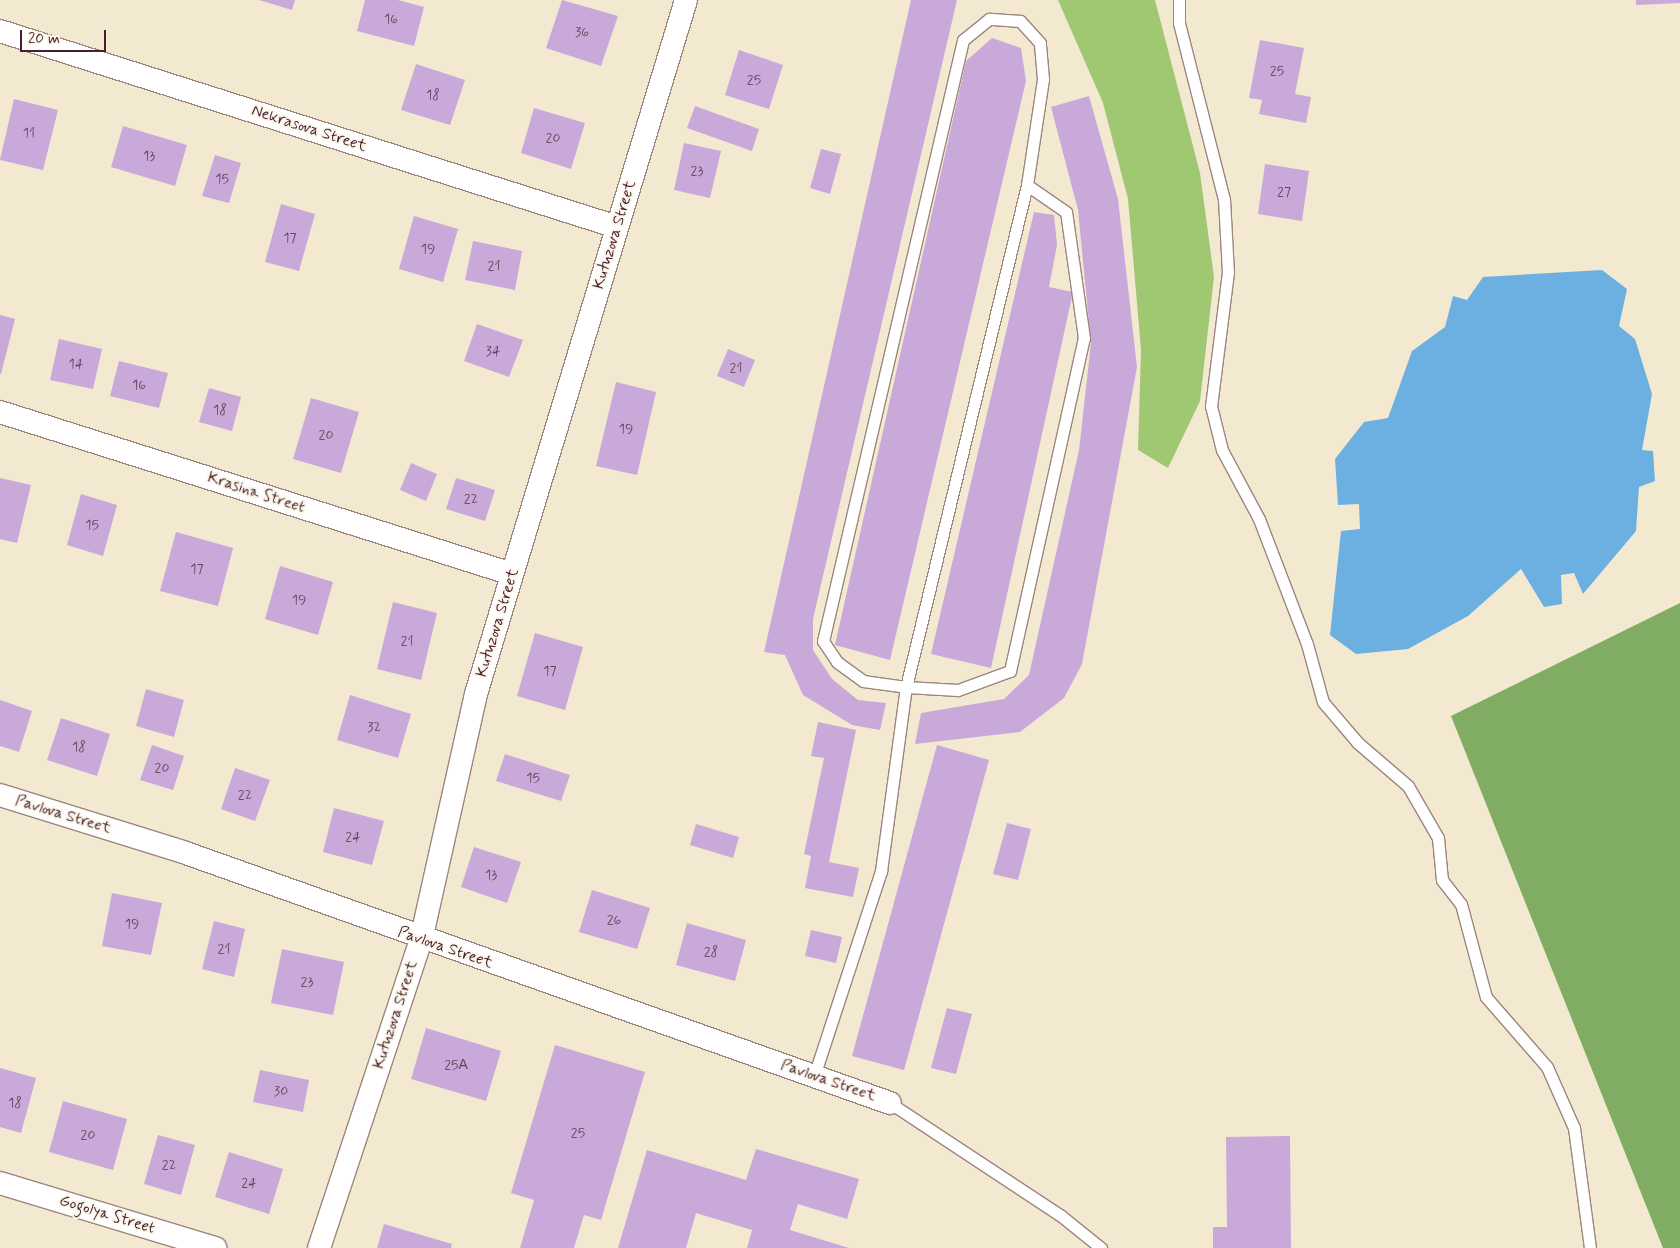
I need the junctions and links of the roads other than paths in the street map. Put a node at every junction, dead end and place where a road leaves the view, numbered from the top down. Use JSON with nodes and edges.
{"nodes":[{"id":1,"x":686,"y":0,"type":"edge"},
{"id":2,"x":1179,"y":0,"type":"edge"},
{"id":3,"x":0,"y":31,"type":"edge"},
{"id":4,"x":1027,"y":184,"type":"junction"},
{"id":5,"x":617,"y":227,"type":"junction"},
{"id":6,"x":0,"y":412,"type":"edge"},
{"id":7,"x":512,"y":574,"type":"junction"},
{"id":8,"x":906,"y":687,"type":"junction"},
{"id":9,"x":0,"y":795,"type":"edge"},
{"id":10,"x":421,"y":940,"type":"junction"},
{"id":11,"x":814,"y":1076,"type":"junction"},
{"id":12,"x":890,"y":1103,"type":"joint"},
{"id":13,"x":0,"y":1182,"type":"edge"},
{"id":14,"x":215,"y":1248,"type":"edge"},
{"id":15,"x":319,"y":1248,"type":"edge"},
{"id":16,"x":1101,"y":1248,"type":"edge"},
{"id":17,"x":1590,"y":1248,"type":"edge"}],
"edges":[{"from":1,"to":5,"type":"street","name":"Kutuzova Street"},
{"from":2,"to":17,"type":"lane"},
{"from":3,"to":5,"type":"street","name":"Nekrasova Street"},
{"from":4,"to":8,"type":"lane"},
{"from":4,"to":8,"type":"lane"},
{"from":4,"to":8,"type":"lane"},
{"from":5,"to":7,"type":"street","name":"Kutuzova Street"},
{"from":6,"to":7,"type":"street","name":"Krasina Street"},
{"from":7,"to":10,"type":"street","name":"Kutuzova Street"},
{"from":8,"to":11,"type":"lane"},
{"from":9,"to":10,"type":"street","name":"Pavlova Street"},
{"from":10,"to":11,"type":"street","name":"Pavlova Street"},
{"from":10,"to":15,"type":"street","name":"Kutuzova Street"},
{"from":11,"to":12,"type":"street","name":"Pavlova Street"},
{"from":12,"to":16,"type":"lane"},
{"from":13,"to":14,"type":"street","name":"Gogolya Street"}]}
